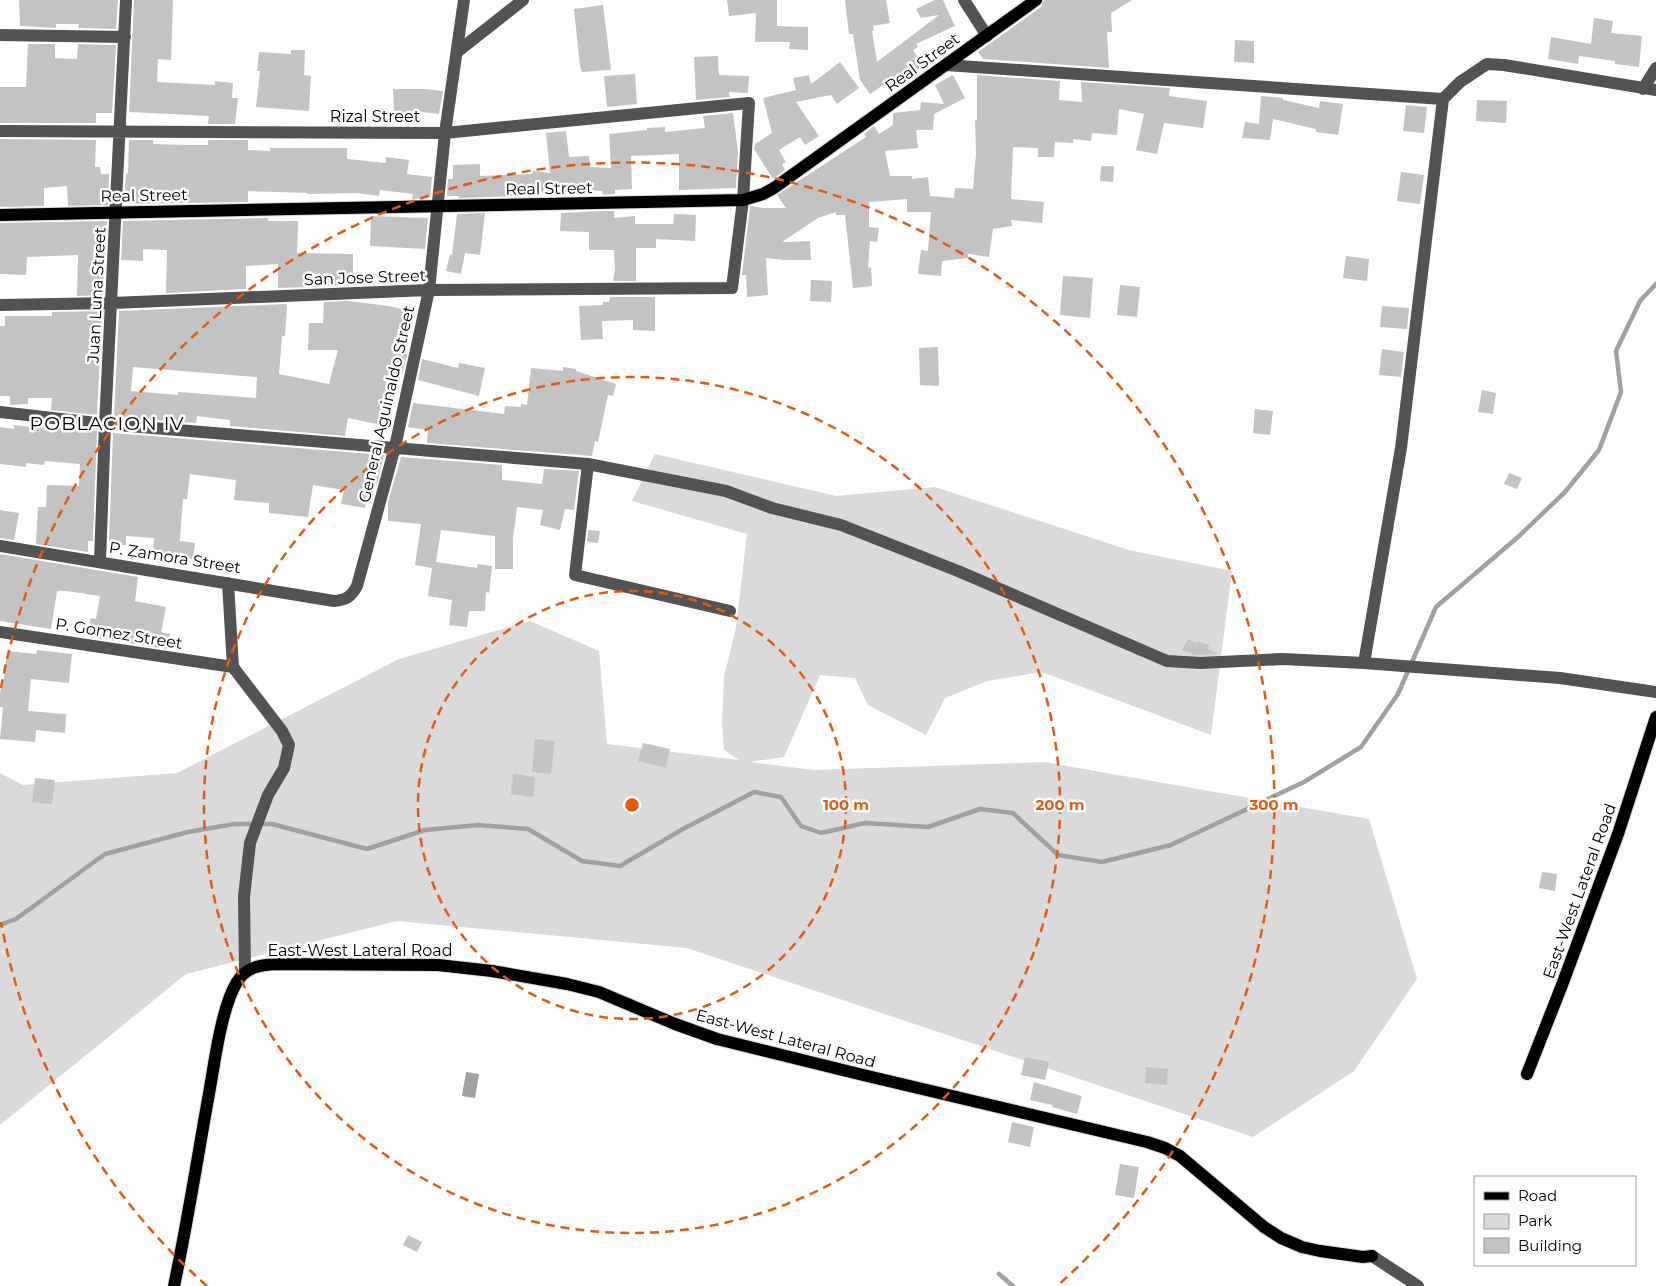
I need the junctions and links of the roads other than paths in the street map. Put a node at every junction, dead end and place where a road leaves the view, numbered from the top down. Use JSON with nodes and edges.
{"nodes":[{"id":1,"x":126,"y":0,"type":"edge"},
{"id":2,"x":464,"y":0,"type":"edge"},
{"id":3,"x":523,"y":0,"type":"edge"},
{"id":4,"x":964,"y":0,"type":"edge"},
{"id":5,"x":1036,"y":0,"type":"edge"},
{"id":6,"x":0,"y":35,"type":"edge"},
{"id":7,"x":987,"y":36,"type":"junction"},
{"id":8,"x":124,"y":37,"type":"junction"},
{"id":9,"x":456,"y":52,"type":"junction"},
{"id":10,"x":946,"y":65,"type":"junction"},
{"id":11,"x":1656,"y":68,"type":"edge"},
{"id":12,"x":1643,"y":89,"type":"junction"},
{"id":13,"x":1656,"y":90,"type":"edge"},
{"id":14,"x":1443,"y":99,"type":"junction"},
{"id":15,"x":0,"y":131,"type":"edge"},
{"id":16,"x":120,"y":133,"type":"junction"},
{"id":17,"x":446,"y":133,"type":"junction"},
{"id":18,"x":743,"y":200,"type":"junction"},
{"id":19,"x":439,"y":206,"type":"junction"},
{"id":20,"x":116,"y":212,"type":"junction"},
{"id":21,"x":0,"y":215,"type":"edge"},
{"id":22,"x":429,"y":290,"type":"junction"},
{"id":23,"x":112,"y":303,"type":"junction"},
{"id":24,"x":0,"y":305,"type":"edge"},
{"id":25,"x":0,"y":412,"type":"edge"},
{"id":26,"x":105,"y":424,"type":"junction"},
{"id":27,"x":395,"y":447,"type":"junction"},
{"id":28,"x":588,"y":464,"type":"junction"},
{"id":29,"x":0,"y":546,"type":"edge"},
{"id":30,"x":100,"y":561,"type":"junction"},
{"id":31,"x":228,"y":583,"type":"junction"},
{"id":32,"x":345,"y":600,"type":"joint"},
{"id":33,"x":730,"y":611,"type":"dead end"},
{"id":34,"x":0,"y":632,"type":"edge"},
{"id":35,"x":1364,"y":663,"type":"junction"},
{"id":36,"x":233,"y":667,"type":"junction"},
{"id":37,"x":1656,"y":692,"type":"edge"},
{"id":38,"x":1656,"y":717,"type":"edge"},
{"id":39,"x":246,"y":972,"type":"junction"},
{"id":40,"x":1527,"y":1074,"type":"dead end"},
{"id":41,"x":1372,"y":1256,"type":"joint"},
{"id":42,"x":174,"y":1286,"type":"edge"},
{"id":43,"x":1418,"y":1286,"type":"edge"}],
"edges":[{"from":1,"to":8,"type":"street","name":"Juan Luna Street"},
{"from":2,"to":9,"type":"street","name":"General Aguinaldo Street"},
{"from":3,"to":9,"type":"street"},
{"from":4,"to":7,"type":"street"},
{"from":5,"to":7,"type":"main road","name":"Real Street"},
{"from":6,"to":8,"type":"street"},
{"from":7,"to":10,"type":"main road","name":"Real Street"},
{"from":8,"to":16,"type":"street","name":"Juan Luna Street"},
{"from":9,"to":17,"type":"street","name":"General Aguinaldo Street"},
{"from":10,"to":14,"type":"street"},
{"from":10,"to":18,"type":"main road","name":"Real Street"},
{"from":11,"to":12,"type":"street"},
{"from":12,"to":13,"type":"street"},
{"from":12,"to":14,"type":"street"},
{"from":14,"to":35,"type":"street"},
{"from":15,"to":16,"type":"street","name":"Rizal Street"},
{"from":16,"to":17,"type":"street","name":"Rizal Street"},
{"from":16,"to":20,"type":"street","name":"Juan Luna Street"},
{"from":17,"to":18,"type":"street","name":"Rizal Street"},
{"from":17,"to":19,"type":"street","name":"General Aguinaldo Street"},
{"from":18,"to":19,"type":"main road","name":"Real Street"},
{"from":18,"to":22,"type":"street","name":"San Jose Street"},
{"from":19,"to":20,"type":"main road","name":"Real Street"},
{"from":19,"to":22,"type":"street","name":"General Aguinaldo Street"},
{"from":20,"to":21,"type":"main road","name":"Real Street"},
{"from":20,"to":23,"type":"street","name":"Juan Luna Street"},
{"from":22,"to":23,"type":"street","name":"San Jose Street"},
{"from":22,"to":27,"type":"street","name":"General Aguinaldo Street"},
{"from":23,"to":24,"type":"street","name":"San Jose Street"},
{"from":23,"to":26,"type":"street","name":"Juan Luna Street"},
{"from":25,"to":26,"type":"street"},
{"from":26,"to":27,"type":"street"},
{"from":26,"to":30,"type":"street","name":"Juan Luna Street"},
{"from":27,"to":28,"type":"street"},
{"from":27,"to":32,"type":"street","name":"General Aguinaldo Street"},
{"from":28,"to":33,"type":"street"},
{"from":28,"to":35,"type":"street"},
{"from":29,"to":30,"type":"street","name":"P. Zamora Street"},
{"from":30,"to":31,"type":"street","name":"P. Zamora Street"},
{"from":31,"to":32,"type":"street","name":"P. Zamora Street"},
{"from":31,"to":36,"type":"street"},
{"from":34,"to":36,"type":"street","name":"P. Gomez Street"},
{"from":35,"to":37,"type":"street"},
{"from":36,"to":39,"type":"street"},
{"from":38,"to":40,"type":"main road","name":"East-West Lateral Road"},
{"from":39,"to":41,"type":"main road","name":"East-West Lateral Road"},
{"from":39,"to":42,"type":"main road"},
{"from":41,"to":43,"type":"street"}]}
